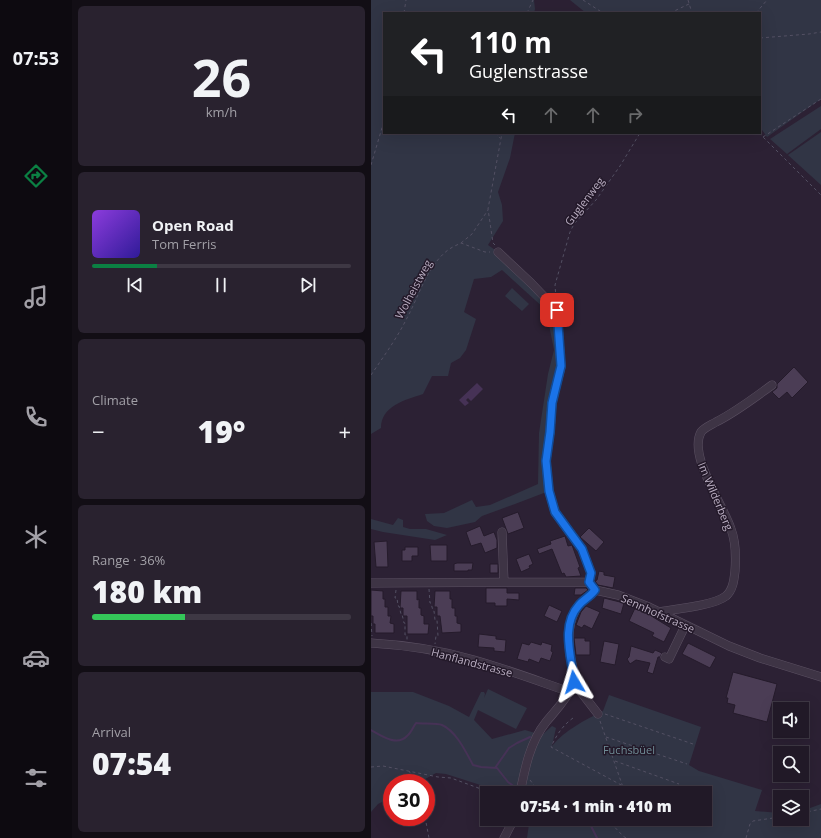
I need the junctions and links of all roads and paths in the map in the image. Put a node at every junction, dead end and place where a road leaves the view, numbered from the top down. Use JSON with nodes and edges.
{"nodes":[{"id":1,"x":406,"y":0,"type":"edge"},
{"id":2,"x":533,"y":0,"type":"edge"},
{"id":3,"x":583,"y":0,"type":"edge"},
{"id":4,"x":687,"y":0,"type":"edge"},
{"id":5,"x":767,"y":0,"type":"edge"},
{"id":6,"x":689,"y":4,"type":"junction"},
{"id":7,"x":404,"y":12,"type":"edge"},
{"id":8,"x":527,"y":12,"type":"edge"},
{"id":9,"x":601,"y":12,"type":"edge"},
{"id":10,"x":672,"y":12,"type":"edge"},
{"id":11,"x":692,"y":12,"type":"edge"},
{"id":12,"x":757,"y":12,"type":"edge"},
{"id":13,"x":821,"y":32,"type":"edge"},
{"id":14,"x":761,"y":38,"type":"edge"},
{"id":15,"x":821,"y":99,"type":"edge"},
{"id":16,"x":383,"y":124,"type":"edge"},
{"id":17,"x":496,"y":134,"type":"edge"},
{"id":18,"x":502,"y":134,"type":"edge"},
{"id":19,"x":639,"y":134,"type":"edge"},
{"id":20,"x":760,"y":134,"type":"edge"},
{"id":21,"x":762,"y":137,"type":"junction"},
{"id":22,"x":501,"y":138,"type":"junction"},
{"id":23,"x":371,"y":165,"type":"edge"},
{"id":24,"x":821,"y":195,"type":"edge"},
{"id":25,"x":488,"y":209,"type":"junction"},
{"id":26,"x":461,"y":243,"type":"junction"},
{"id":27,"x":493,"y":243,"type":"dead end"},
{"id":28,"x":488,"y":252,"type":"dead end"},
{"id":29,"x":498,"y":252,"type":"dead end"},
{"id":30,"x":557,"y":310,"type":"junction"},
{"id":31,"x":371,"y":375,"type":"edge"},
{"id":32,"x":771,"y":384,"type":"dead end"},
{"id":33,"x":502,"y":532,"type":"dead end"},
{"id":34,"x":504,"y":582,"type":"junction"},
{"id":35,"x":589,"y":582,"type":"junction"},
{"id":36,"x":371,"y":583,"type":"edge"},
{"id":37,"x":595,"y":590,"type":"junction"},
{"id":38,"x":396,"y":591,"type":"dead end"},
{"id":39,"x":429,"y":591,"type":"dead end"},
{"id":40,"x":658,"y":612,"type":"junction"},
{"id":41,"x":371,"y":623,"type":"edge"},
{"id":42,"x":685,"y":626,"type":"junction"},
{"id":43,"x":371,"y":643,"type":"edge"},
{"id":44,"x":407,"y":646,"type":"junction"},
{"id":45,"x":434,"y":650,"type":"junction"},
{"id":46,"x":665,"y":657,"type":"dead end"},
{"id":47,"x":821,"y":677,"type":"edge"},
{"id":48,"x":574,"y":682,"type":"junction"},
{"id":49,"x":570,"y":692,"type":"junction"},
{"id":50,"x":597,"y":714,"type":"junction"},
{"id":51,"x":573,"y":718,"type":"dead end"},
{"id":52,"x":605,"y":736,"type":"junction"},
{"id":53,"x":693,"y":744,"type":"dead end"},
{"id":54,"x":613,"y":761,"type":"junction"},
{"id":55,"x":687,"y":764,"type":"dead end"},
{"id":56,"x":371,"y":767,"type":"edge"},
{"id":57,"x":409,"y":771,"type":"junction"},
{"id":58,"x":411,"y":774,"type":"edge"},
{"id":59,"x":524,"y":774,"type":"junction"},
{"id":60,"x":679,"y":784,"type":"dead end"},
{"id":61,"x":521,"y":786,"type":"edge"},
{"id":62,"x":535,"y":786,"type":"edge"},
{"id":63,"x":623,"y":786,"type":"joint"},
{"id":64,"x":480,"y":789,"type":"edge"},
{"id":65,"x":821,"y":809,"type":"edge"},
{"id":66,"x":809,"y":812,"type":"edge"},
{"id":67,"x":773,"y":818,"type":"edge"},
{"id":68,"x":427,"y":826,"type":"edge"},
{"id":69,"x":511,"y":826,"type":"edge"},
{"id":70,"x":614,"y":826,"type":"edge"},
{"id":71,"x":429,"y":838,"type":"edge"},
{"id":72,"x":504,"y":838,"type":"edge"},
{"id":73,"x":626,"y":838,"type":"edge"},
{"id":74,"x":746,"y":838,"type":"edge"}],
"edges":[{"from":1,"to":7,"type":"path"},
{"from":2,"to":8,"type":"path"},
{"from":3,"to":9,"type":"path"},
{"from":4,"to":6,"type":"path"},
{"from":5,"to":12,"type":"path"},
{"from":6,"to":10,"type":"path"},
{"from":6,"to":11,"type":"path"},
{"from":13,"to":14,"type":"path"},
{"from":15,"to":21,"type":"path"},
{"from":16,"to":23,"type":"path"},
{"from":17,"to":22,"type":"path"},
{"from":18,"to":22,"type":"path"},
{"from":19,"to":30,"type":"path","name":"Guglenweg"},
{"from":20,"to":21,"type":"path"},
{"from":21,"to":24,"type":"path"},
{"from":22,"to":25,"type":"path"},
{"from":25,"to":26,"type":"path","name":"Wolheistweg"},
{"from":25,"to":27,"type":"path"},
{"from":26,"to":28,"type":"path"},
{"from":26,"to":31,"type":"path","name":"Wolheistweg"},
{"from":29,"to":30,"type":"street"},
{"from":30,"to":35,"type":"street"},
{"from":32,"to":40,"type":"street","name":"Im Wilderberg"},
{"from":33,"to":34,"type":"street"},
{"from":34,"to":35,"type":"street"},
{"from":34,"to":36,"type":"street"},
{"from":35,"to":37,"type":"street"},
{"from":37,"to":40,"type":"street","name":"Sennhofstrasse"},
{"from":37,"to":48,"type":"street"},
{"from":38,"to":44,"type":"path"},
{"from":39,"to":45,"type":"path"},
{"from":40,"to":42,"type":"street","name":"Sennhofstrasse"},
{"from":41,"to":43,"type":"path"},
{"from":42,"to":46,"type":"street"},
{"from":42,"to":47,"type":"street","name":"Sennhofstrasse"},
{"from":43,"to":44,"type":"street","name":"Hanflandstrasse"},
{"from":44,"to":45,"type":"street","name":"Hanflandstrasse"},
{"from":45,"to":49,"type":"street","name":"Hanflandstrasse"},
{"from":48,"to":49,"type":"street"},
{"from":48,"to":50,"type":"street"},
{"from":49,"to":59,"type":"street"},
{"from":50,"to":52,"type":"path"},
{"from":50,"to":53,"type":"path"},
{"from":51,"to":63,"type":"path"},
{"from":52,"to":54,"type":"path"},
{"from":52,"to":55,"type":"path"},
{"from":54,"to":60,"type":"path"},
{"from":54,"to":63,"type":"path"},
{"from":56,"to":57,"type":"path"},
{"from":57,"to":58,"type":"path"},
{"from":57,"to":64,"type":"path"},
{"from":59,"to":61,"type":"street"},
{"from":59,"to":62,"type":"path"},
{"from":65,"to":66,"type":"path"},
{"from":67,"to":74,"type":"path"},
{"from":68,"to":71,"type":"path"},
{"from":69,"to":72,"type":"street"},
{"from":70,"to":73,"type":"path"}]}
